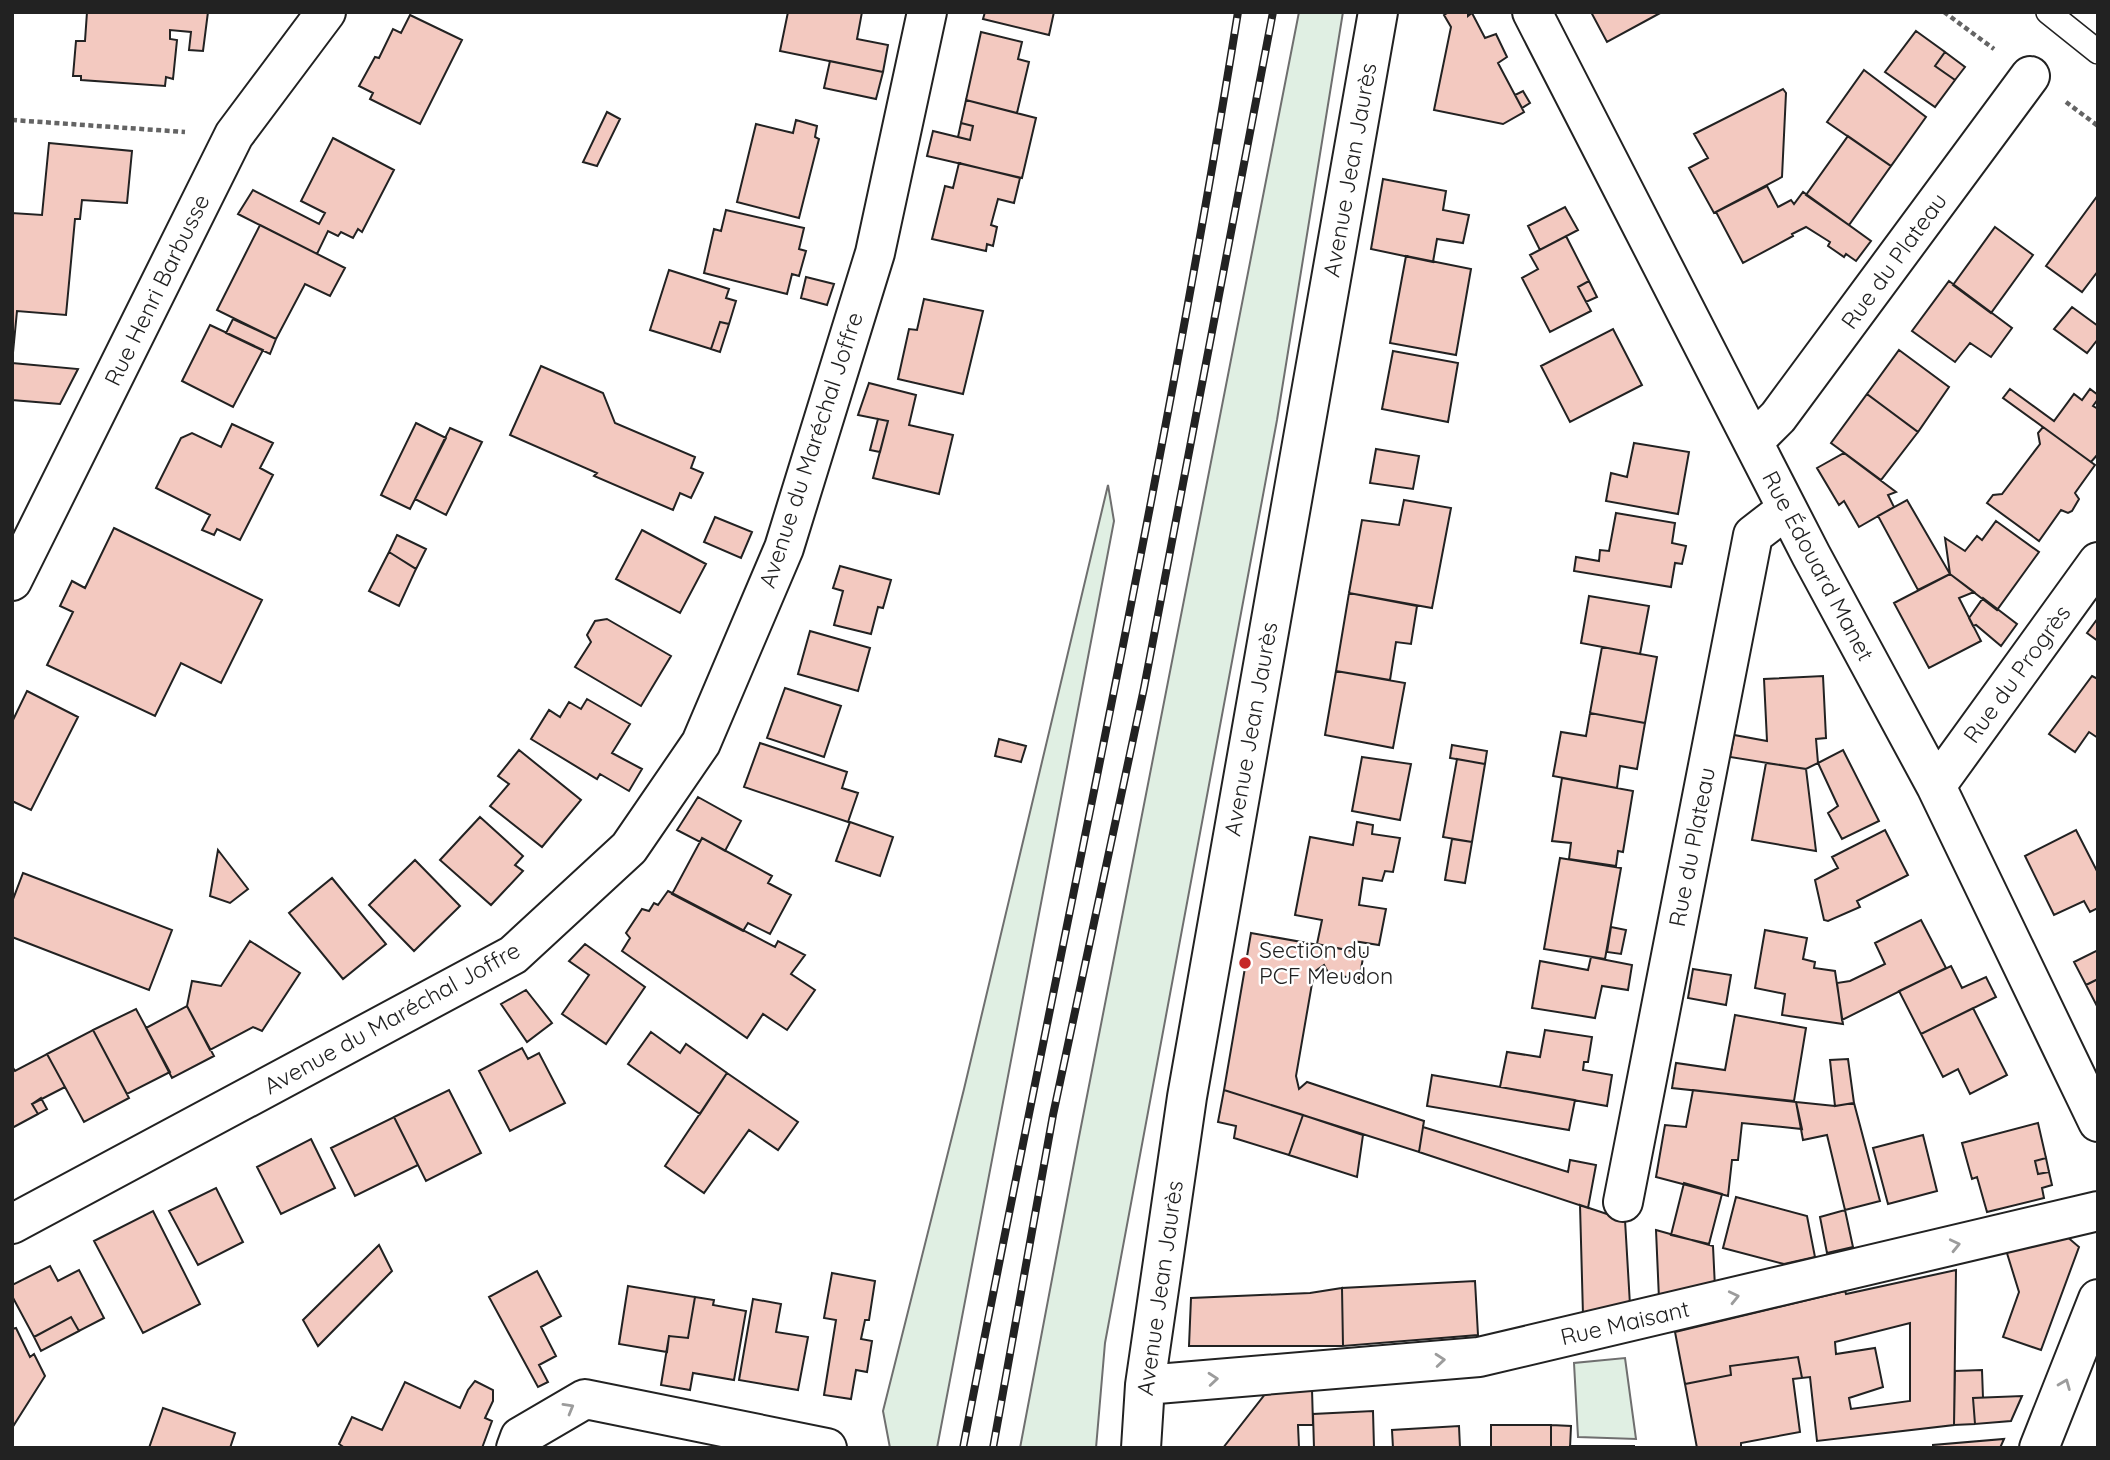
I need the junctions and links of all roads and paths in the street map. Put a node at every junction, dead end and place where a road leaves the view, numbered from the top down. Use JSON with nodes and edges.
{"nodes":[{"id":1,"x":326,"y":12,"type":"edge"},
{"id":2,"x":927,"y":12,"type":"edge"},
{"id":3,"x":1378,"y":12,"type":"edge"},
{"id":4,"x":1532,"y":12,"type":"edge"},
{"id":5,"x":2049,"y":12,"type":"edge"},
{"id":6,"x":2098,"y":52,"type":"edge"},
{"id":7,"x":2030,"y":76,"type":"dead end"},
{"id":8,"x":12,"y":120,"type":"edge"},
{"id":9,"x":234,"y":135,"type":"junction"},
{"id":10,"x":1753,"y":442,"type":"junction"},
{"id":11,"x":1788,"y":511,"type":"junction"},
{"id":12,"x":2098,"y":562,"type":"edge"},
{"id":13,"x":12,"y":582,"type":"edge"},
{"id":14,"x":1936,"y":786,"type":"junction"},
{"id":15,"x":2098,"y":1122,"type":"edge"},
{"id":16,"x":1623,"y":1202,"type":"dead end"},
{"id":17,"x":2098,"y":1211,"type":"edge"},
{"id":18,"x":12,"y":1224,"type":"edge"},
{"id":19,"x":2098,"y":1299,"type":"edge"},
{"id":20,"x":1145,"y":1385,"type":"junction"},
{"id":21,"x":516,"y":1448,"type":"edge"},
{"id":22,"x":827,"y":1448,"type":"edge"},
{"id":23,"x":1140,"y":1448,"type":"edge"},
{"id":24,"x":2039,"y":1448,"type":"edge"}],
"edges":[{"from":1,"to":9,"type":"street","name":"Rue Henri Barbusse"},
{"from":2,"to":18,"type":"street","name":"Avenue du Maréchal Joffre"},
{"from":3,"to":20,"type":"street","name":"Avenue Jean Jaurès"},
{"from":4,"to":10,"type":"street","name":"Rue Édouard Manet"},
{"from":5,"to":6,"type":"lane"},
{"from":7,"to":10,"type":"street","name":"Rue du Plateau"},
{"from":8,"to":9,"type":"path"},
{"from":9,"to":13,"type":"street","name":"Rue Henri Barbusse"},
{"from":10,"to":11,"type":"street","name":"Rue Édouard Manet"},
{"from":11,"to":14,"type":"street","name":"Rue Édouard Manet"},
{"from":11,"to":16,"type":"street","name":"Rue du Plateau"},
{"from":12,"to":14,"type":"street","name":"Rue du Progrès"},
{"from":14,"to":15,"type":"street","name":"Rue Édouard Manet"},
{"from":20,"to":17,"type":"street","name":"Rue Maisant","one_way":true},
{"from":24,"to":19,"type":"street","one_way":true},
{"from":20,"to":23,"type":"street","name":"Avenue Jean Jaurès"},
{"from":21,"to":22,"type":"street","one_way":true}]}
